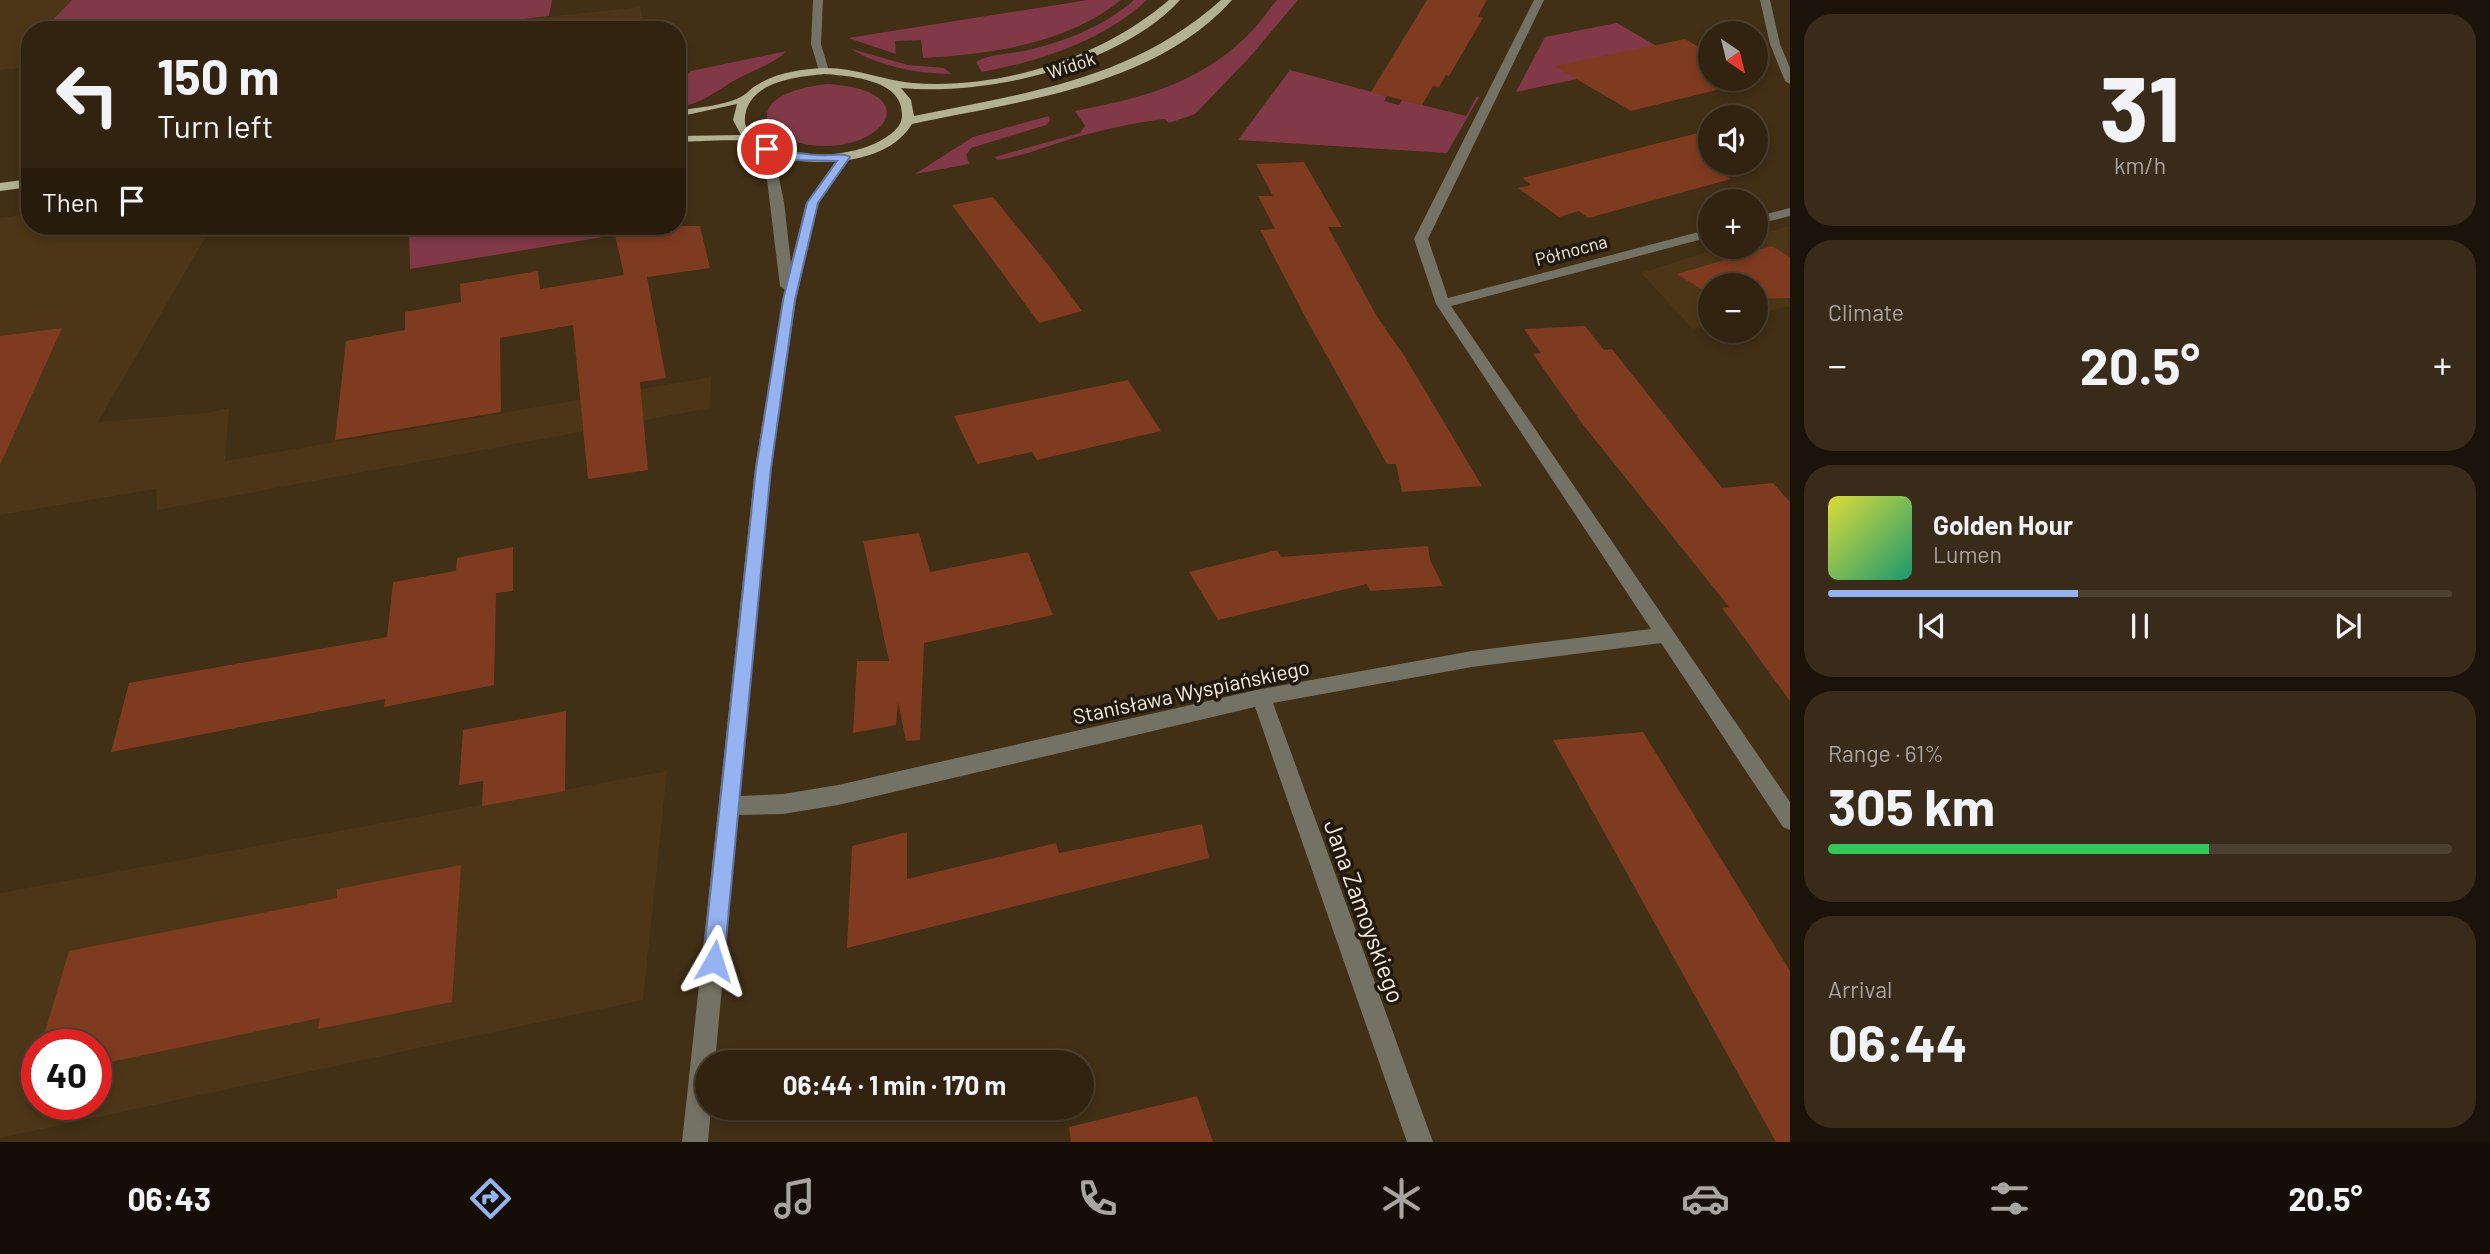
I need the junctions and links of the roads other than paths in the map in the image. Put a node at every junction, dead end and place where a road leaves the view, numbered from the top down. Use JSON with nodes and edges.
{"nodes":[{"id":1,"x":818,"y":0,"type":"edge"},
{"id":2,"x":1175,"y":0,"type":"edge"},
{"id":3,"x":1227,"y":0,"type":"edge"},
{"id":4,"x":1539,"y":0,"type":"edge"},
{"id":5,"x":1765,"y":0,"type":"edge"},
{"id":6,"x":1775,"y":44,"type":"junction"},
{"id":7,"x":1790,"y":47,"type":"edge"},
{"id":8,"x":824,"y":71,"type":"junction"},
{"id":9,"x":1790,"y":81,"type":"edge"},
{"id":10,"x":887,"y":84,"type":"junction"},
{"id":11,"x":746,"y":98,"type":"junction"},
{"id":12,"x":686,"y":113,"type":"edge"},
{"id":13,"x":908,"y":121,"type":"junction"},
{"id":14,"x":749,"y":138,"type":"junction"},
{"id":15,"x":686,"y":139,"type":"edge"},
{"id":16,"x":767,"y":149,"type":"junction"},
{"id":17,"x":845,"y":157,"type":"junction"},
{"id":18,"x":21,"y":184,"type":"edge"},
{"id":19,"x":0,"y":187,"type":"edge"},
{"id":20,"x":1790,"y":212,"type":"edge"},
{"id":21,"x":1768,"y":218,"type":"edge"},
{"id":22,"x":1698,"y":236,"type":"edge"},
{"id":23,"x":789,"y":300,"type":"junction"},
{"id":24,"x":1443,"y":304,"type":"junction"},
{"id":25,"x":1665,"y":635,"type":"junction"},
{"id":26,"x":1261,"y":697,"type":"junction"},
{"id":27,"x":730,"y":806,"type":"junction"},
{"id":28,"x":1790,"y":820,"type":"edge"},
{"id":29,"x":695,"y":1142,"type":"edge"},
{"id":30,"x":1420,"y":1142,"type":"edge"}],
"edges":[{"from":1,"to":8,"type":"street"},
{"from":2,"to":10,"type":"main road","name":"Widok"},
{"from":3,"to":13,"type":"main road","name":"Widok"},
{"from":4,"to":24,"type":"street"},
{"from":5,"to":6,"type":"street"},
{"from":6,"to":7,"type":"street"},
{"from":6,"to":9,"type":"street"},
{"from":8,"to":10,"type":"main road","name":"Widok"},
{"from":8,"to":11,"type":"main road","name":"Widok"},
{"from":10,"to":13,"type":"main road"},
{"from":11,"to":12,"type":"main road","name":"Widok"},
{"from":11,"to":14,"type":"main road"},
{"from":13,"to":17,"type":"main road"},
{"from":14,"to":15,"type":"main road"},
{"from":14,"to":16,"type":"main road"},
{"from":16,"to":17,"type":"main road"},
{"from":16,"to":23,"type":"street"},
{"from":17,"to":23,"type":"street"},
{"from":18,"to":19,"type":"main road"},
{"from":20,"to":21,"type":"street"},
{"from":22,"to":24,"type":"street","name":"Północna"},
{"from":23,"to":27,"type":"street"},
{"from":24,"to":25,"type":"street"},
{"from":25,"to":26,"type":"street","name":"Stanisława Wyspiańskiego"},
{"from":25,"to":28,"type":"street"},
{"from":26,"to":27,"type":"street","name":"Stanisława Wyspiańskiego"},
{"from":26,"to":30,"type":"street","name":"Jana Zamoyskiego"},
{"from":27,"to":29,"type":"street"}]}
